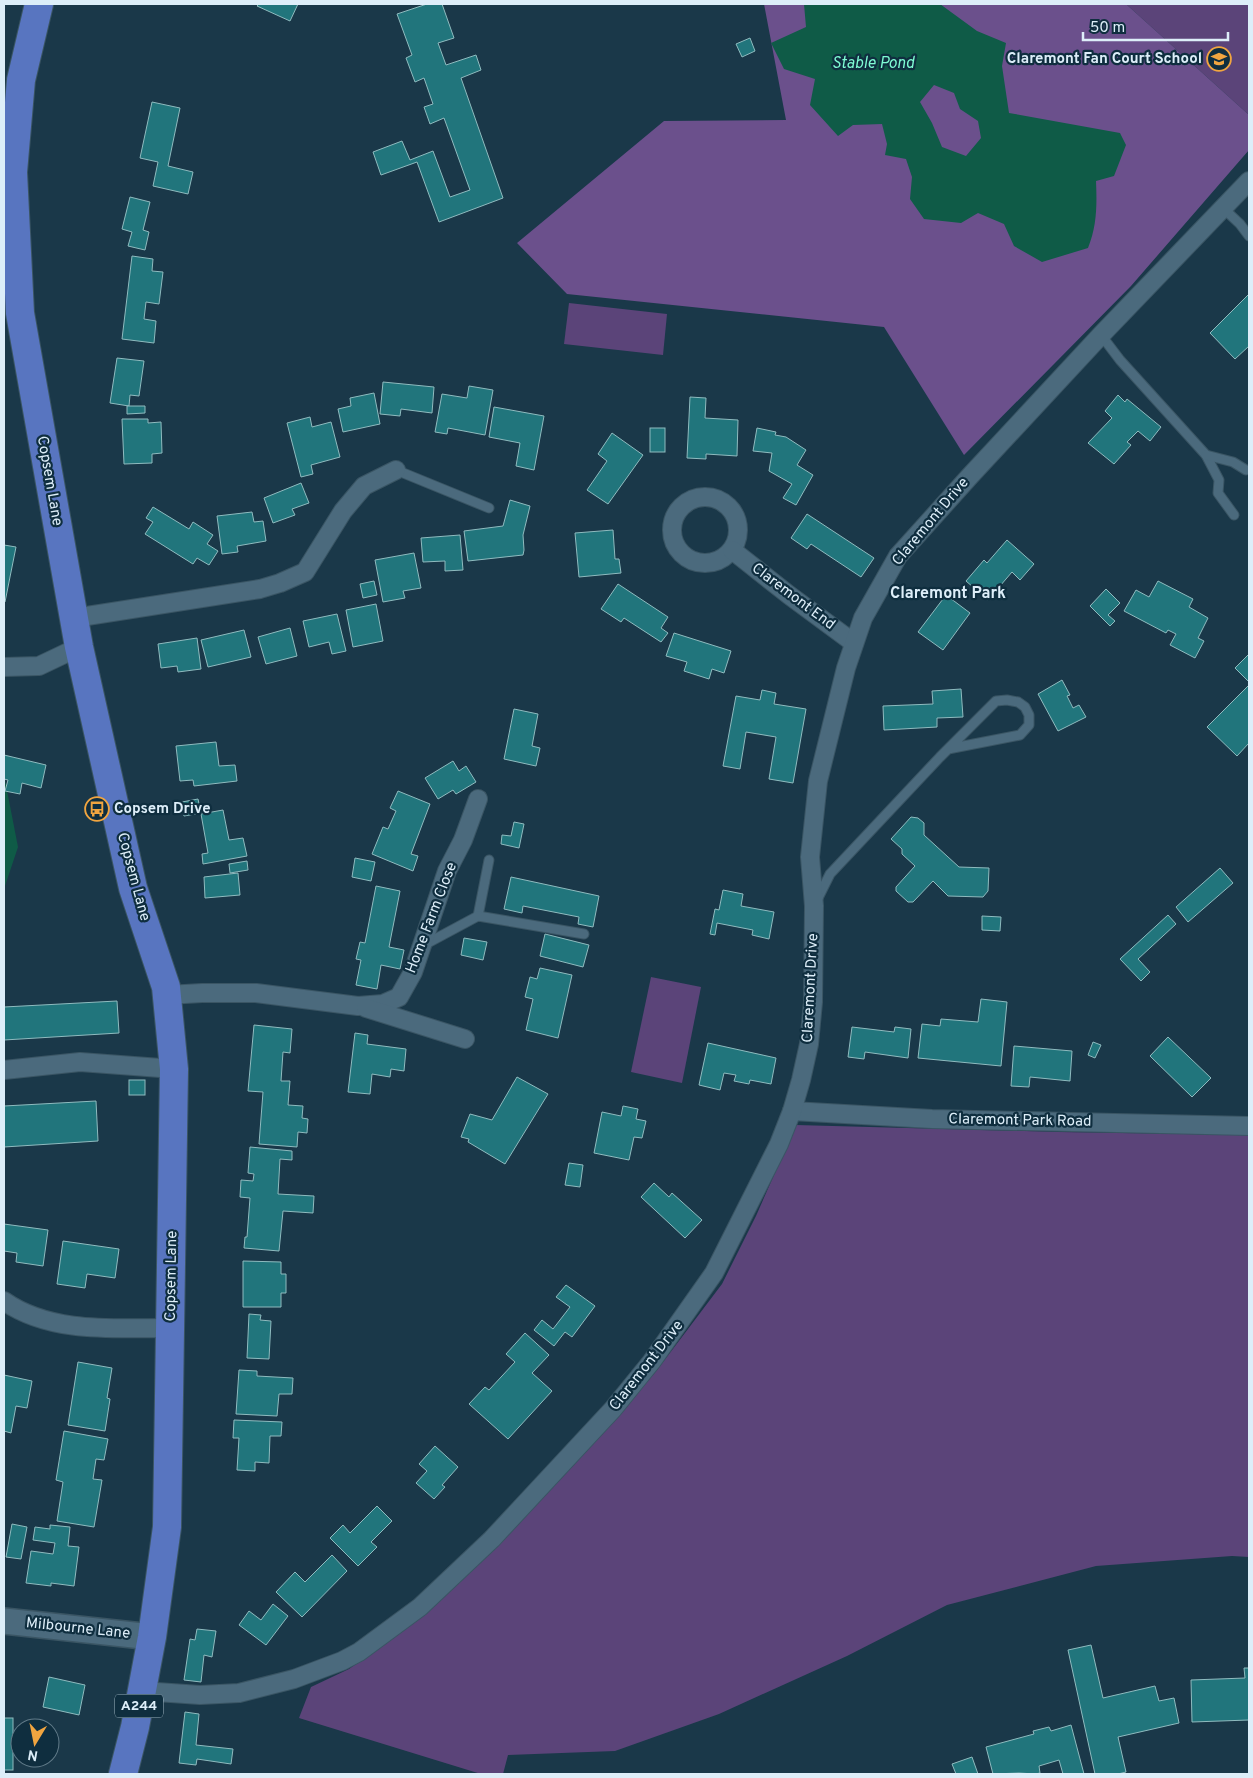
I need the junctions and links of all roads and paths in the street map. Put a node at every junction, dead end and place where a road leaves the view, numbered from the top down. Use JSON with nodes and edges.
{"nodes":[{"id":1,"x":40,"y":4,"type":"edge"},
{"id":2,"x":1249,"y":181,"type":"edge"},
{"id":3,"x":1223,"y":208,"type":"junction"},
{"id":4,"x":1249,"y":236,"type":"edge"},
{"id":5,"x":12,"y":315,"type":"edge"},
{"id":6,"x":1101,"y":335,"type":"junction"},
{"id":7,"x":1206,"y":455,"type":"junction"},
{"id":8,"x":396,"y":470,"type":"joint"},
{"id":9,"x":1246,"y":470,"type":"dead end"},
{"id":10,"x":490,"y":508,"type":"dead end"},
{"id":11,"x":1234,"y":515,"type":"dead end"},
{"id":12,"x":732,"y":550,"type":"dead end"},
{"id":13,"x":74,"y":618,"type":"junction"},
{"id":14,"x":854,"y":643,"type":"junction"},
{"id":15,"x":79,"y":647,"type":"junction"},
{"id":16,"x":4,"y":667,"type":"edge"},
{"id":17,"x":948,"y":749,"type":"junction"},
{"id":18,"x":478,"y":799,"type":"dead end"},
{"id":19,"x":489,"y":860,"type":"dead end"},
{"id":20,"x":814,"y":906,"type":"junction"},
{"id":21,"x":478,"y":916,"type":"junction"},
{"id":22,"x":584,"y":934,"type":"dead end"},
{"id":23,"x":421,"y":947,"type":"junction"},
{"id":24,"x":167,"y":995,"type":"junction"},
{"id":25,"x":358,"y":1006,"type":"junction"},
{"id":26,"x":464,"y":1039,"type":"dead end"},
{"id":27,"x":174,"y":1069,"type":"junction"},
{"id":28,"x":4,"y":1070,"type":"edge"},
{"id":29,"x":792,"y":1111,"type":"junction"},
{"id":30,"x":1249,"y":1126,"type":"edge"},
{"id":31,"x":4,"y":1301,"type":"edge"},
{"id":32,"x":171,"y":1328,"type":"junction"},
{"id":33,"x":4,"y":1621,"type":"edge"},
{"id":34,"x":152,"y":1637,"type":"junction"},
{"id":35,"x":142,"y":1691,"type":"junction"},
{"id":36,"x":122,"y":1774,"type":"edge"}],
"edges":[{"from":1,"to":5,"type":"main road","name":"Copsem Lane","number":"A244"},
{"from":2,"to":3,"type":"street","name":"Claremont Drive"},
{"from":3,"to":4,"type":"lane"},
{"from":3,"to":6,"type":"street","name":"Claremont Drive"},
{"from":5,"to":13,"type":"main road","name":"Copsem Lane","number":"A244"},
{"from":6,"to":7,"type":"lane"},
{"from":6,"to":14,"type":"street","name":"Claremont Drive"},
{"from":7,"to":9,"type":"lane"},
{"from":7,"to":11,"type":"lane"},
{"from":8,"to":10,"type":"lane"},
{"from":8,"to":13,"type":"street"},
{"from":12,"to":14,"type":"street","name":"Claremont End"},
{"from":13,"to":15,"type":"main road","name":"Copsem Lane","number":"A244"},
{"from":14,"to":20,"type":"street","name":"Claremont Drive"},
{"from":15,"to":16,"type":"street"},
{"from":15,"to":24,"type":"main road","name":"Copsem Lane","number":"A244"},
{"from":17,"to":17,"type":"lane"},
{"from":17,"to":20,"type":"lane"},
{"from":18,"to":23,"type":"street","name":"Home Farm Close"},
{"from":19,"to":21,"type":"lane"},
{"from":20,"to":29,"type":"street","name":"Claremont Drive"},
{"from":21,"to":22,"type":"lane"},
{"from":21,"to":23,"type":"lane"},
{"from":23,"to":25,"type":"street","name":"Home Farm Close"},
{"from":24,"to":25,"type":"street","name":"Home Farm Close"},
{"from":24,"to":27,"type":"main road","name":"Copsem Lane","number":"A244"},
{"from":25,"to":26,"type":"street","name":"Home Farm Close"},
{"from":27,"to":28,"type":"street"},
{"from":27,"to":32,"type":"main road","name":"Copsem Lane","number":"A244"},
{"from":29,"to":30,"type":"street","name":"Claremont Park Road"},
{"from":29,"to":35,"type":"street","name":"Claremont Drive"},
{"from":31,"to":32,"type":"street"},
{"from":32,"to":34,"type":"main road","name":"Copsem Lane","number":"A244"},
{"from":33,"to":34,"type":"street","name":"Milbourne Lane"},
{"from":34,"to":35,"type":"main road","number":"A244"},
{"from":35,"to":36,"type":"main road","number":"A244"}]}
